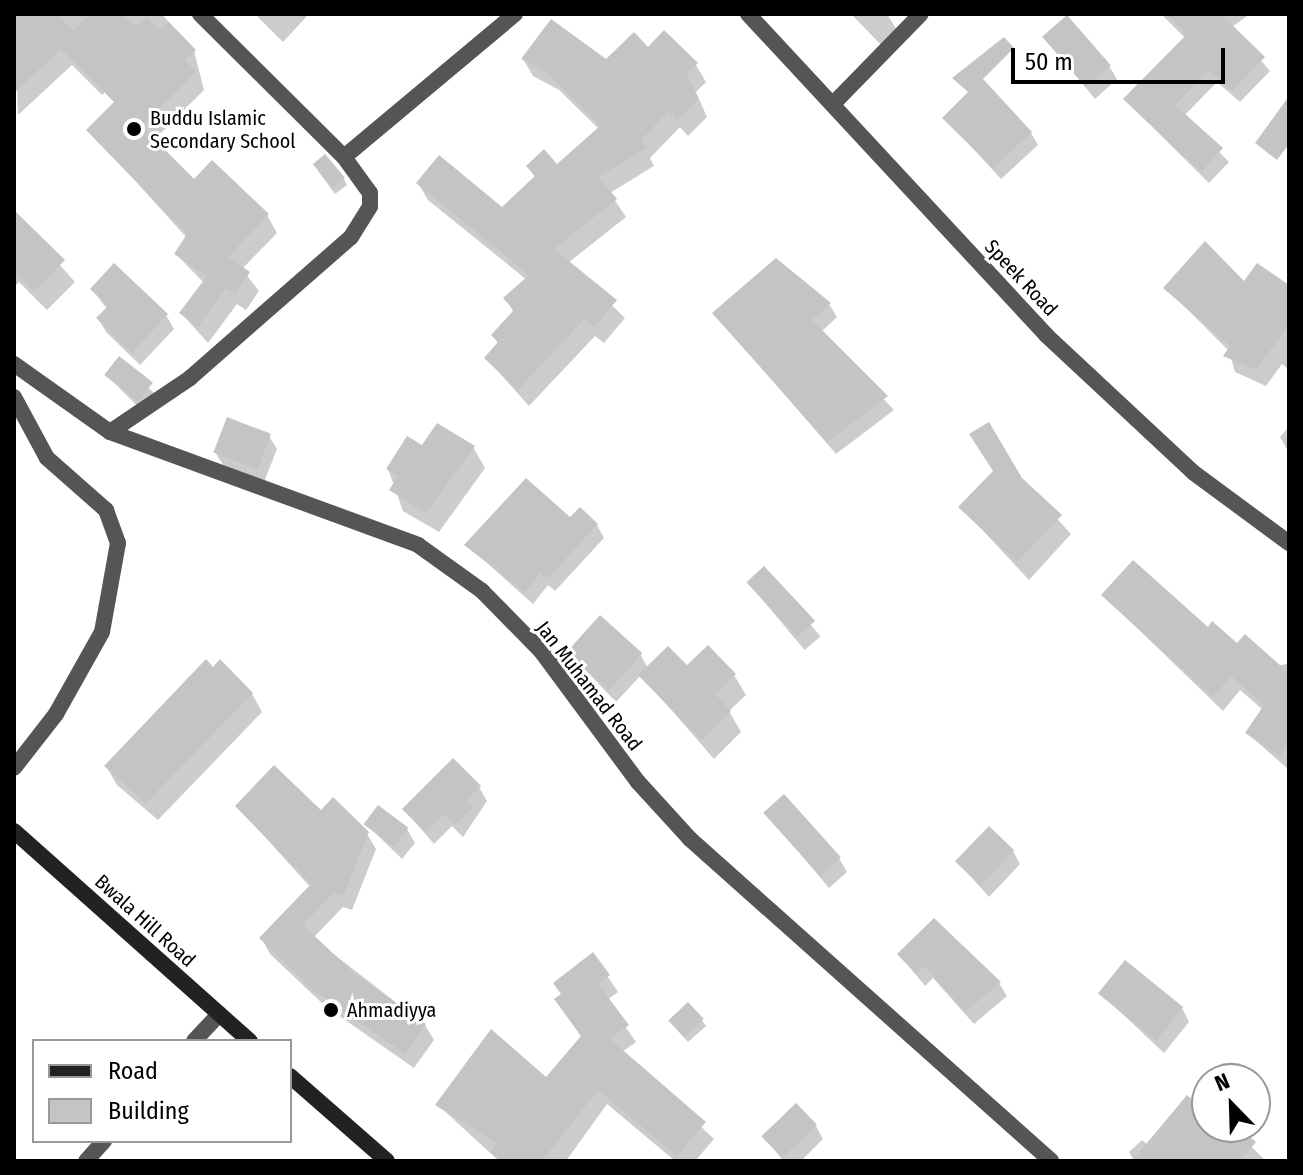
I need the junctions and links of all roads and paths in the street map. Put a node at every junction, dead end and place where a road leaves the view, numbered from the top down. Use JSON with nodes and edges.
{"nodes":[{"id":1,"x":200,"y":14,"type":"edge"},
{"id":2,"x":515,"y":14,"type":"edge"},
{"id":3,"x":748,"y":14,"type":"edge"},
{"id":4,"x":921,"y":14,"type":"edge"},
{"id":5,"x":834,"y":103,"type":"junction"},
{"id":6,"x":344,"y":157,"type":"junction"},
{"id":7,"x":14,"y":364,"type":"edge"},
{"id":8,"x":14,"y":397,"type":"edge"},
{"id":9,"x":110,"y":432,"type":"junction"},
{"id":10,"x":1289,"y":543,"type":"edge"},
{"id":11,"x":14,"y":768,"type":"edge"},
{"id":12,"x":14,"y":831,"type":"edge"},
{"id":13,"x":219,"y":1014,"type":"junction"},
{"id":14,"x":196,"y":1039,"type":"edge"},
{"id":15,"x":248,"y":1039,"type":"edge"},
{"id":16,"x":292,"y":1078,"type":"edge"},
{"id":17,"x":102,"y":1143,"type":"edge"},
{"id":18,"x":86,"y":1161,"type":"edge"},
{"id":19,"x":387,"y":1161,"type":"edge"},
{"id":20,"x":1051,"y":1161,"type":"edge"}],
"edges":[{"from":1,"to":6,"type":"street"},
{"from":2,"to":6,"type":"street"},
{"from":3,"to":5,"type":"street","name":"Speek Road"},
{"from":4,"to":5,"type":"street"},
{"from":5,"to":10,"type":"street","name":"Speek Road"},
{"from":6,"to":9,"type":"street"},
{"from":7,"to":9,"type":"street","name":"Jan Muhamad Road"},
{"from":8,"to":11,"type":"street"},
{"from":9,"to":20,"type":"street","name":"Jan Muhamad Road"},
{"from":12,"to":13,"type":"street","name":"Bwala Hill Road"},
{"from":13,"to":14,"type":"street"},
{"from":13,"to":15,"type":"street","name":"Bwala Hill Road"},
{"from":16,"to":19,"type":"street"},
{"from":17,"to":18,"type":"street"}]}
